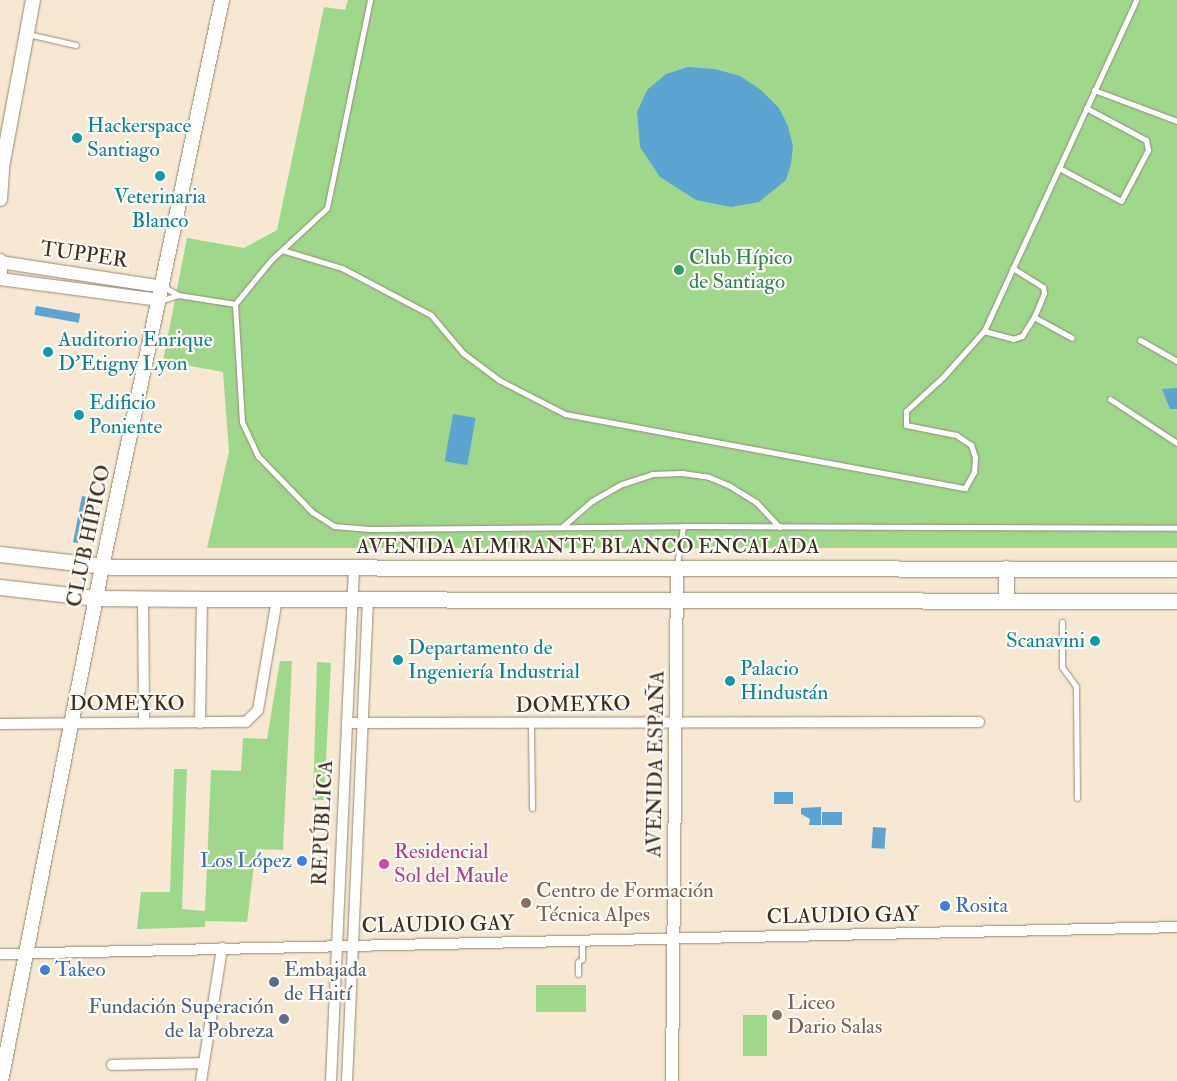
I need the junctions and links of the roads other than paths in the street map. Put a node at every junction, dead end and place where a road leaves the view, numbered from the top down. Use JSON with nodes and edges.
{"nodes":[{"id":1,"x":33,"y":0,"type":"edge"},
{"id":2,"x":222,"y":0,"type":"edge"},
{"id":3,"x":370,"y":0,"type":"edge"},
{"id":4,"x":1136,"y":0,"type":"edge"},
{"id":5,"x":28,"y":34,"type":"junction"},
{"id":6,"x":76,"y":45,"type":"dead end"},
{"id":7,"x":1094,"y":90,"type":"junction"},
{"id":8,"x":1086,"y":108,"type":"junction"},
{"id":9,"x":1177,"y":121,"type":"edge"},
{"id":10,"x":1059,"y":168,"type":"junction"},
{"id":11,"x":1,"y":174,"type":"edge"},
{"id":12,"x":0,"y":199,"type":"edge"},
{"id":13,"x":282,"y":250,"type":"junction"},
{"id":14,"x":0,"y":262,"type":"edge"},
{"id":15,"x":1013,"y":268,"type":"junction"},
{"id":16,"x":0,"y":274,"type":"edge"},
{"id":17,"x":0,"y":279,"type":"edge"},
{"id":18,"x":162,"y":294,"type":"junction"},
{"id":19,"x":178,"y":294,"type":"junction"},
{"id":20,"x":235,"y":304,"type":"junction"},
{"id":21,"x":1034,"y":317,"type":"junction"},
{"id":22,"x":984,"y":332,"type":"junction"},
{"id":23,"x":1072,"y":338,"type":"dead end"},
{"id":24,"x":1140,"y":340,"type":"dead end"},
{"id":25,"x":1177,"y":361,"type":"edge"},
{"id":26,"x":1110,"y":399,"type":"dead end"},
{"id":27,"x":1177,"y":443,"type":"edge"},
{"id":28,"x":562,"y":526,"type":"junction"},
{"id":29,"x":683,"y":526,"type":"junction"},
{"id":30,"x":779,"y":527,"type":"junction"},
{"id":31,"x":1177,"y":528,"type":"edge"},
{"id":32,"x":0,"y":554,"type":"edge"},
{"id":33,"x":102,"y":567,"type":"junction"},
{"id":34,"x":354,"y":568,"type":"junction"},
{"id":35,"x":677,"y":568,"type":"junction"},
{"id":36,"x":1006,"y":568,"type":"junction"},
{"id":37,"x":1177,"y":569,"type":"edge"},
{"id":38,"x":0,"y":587,"type":"edge"},
{"id":39,"x":96,"y":598,"type":"junction"},
{"id":40,"x":143,"y":598,"type":"junction"},
{"id":41,"x":202,"y":599,"type":"junction"},
{"id":42,"x":277,"y":600,"type":"junction"},
{"id":43,"x":352,"y":600,"type":"junction"},
{"id":44,"x":368,"y":600,"type":"junction"},
{"id":45,"x":1006,"y":600,"type":"junction"},
{"id":46,"x":1177,"y":601,"type":"edge"},
{"id":47,"x":677,"y":602,"type":"junction"},
{"id":48,"x":1062,"y":622,"type":"dead end"},
{"id":49,"x":144,"y":722,"type":"junction"},
{"id":50,"x":362,"y":722,"type":"junction"},
{"id":51,"x":979,"y":722,"type":"dead end"},
{"id":52,"x":72,"y":723,"type":"junction"},
{"id":53,"x":200,"y":723,"type":"junction"},
{"id":54,"x":347,"y":723,"type":"junction"},
{"id":55,"x":676,"y":723,"type":"junction"},
{"id":56,"x":0,"y":724,"type":"edge"},
{"id":57,"x":531,"y":725,"type":"junction"},
{"id":58,"x":1077,"y":798,"type":"dead end"},
{"id":59,"x":532,"y":808,"type":"dead end"},
{"id":60,"x":1177,"y":927,"type":"edge"},
{"id":61,"x":674,"y":938,"type":"junction"},
{"id":62,"x":582,"y":940,"type":"junction"},
{"id":63,"x":353,"y":945,"type":"junction"},
{"id":64,"x":337,"y":946,"type":"junction"},
{"id":65,"x":222,"y":948,"type":"junction"},
{"id":66,"x":27,"y":953,"type":"junction"},
{"id":67,"x":0,"y":954,"type":"edge"},
{"id":68,"x":578,"y":974,"type":"dead end"},
{"id":69,"x":204,"y":1063,"type":"junction"},
{"id":70,"x":112,"y":1065,"type":"dead end"},
{"id":71,"x":1,"y":1081,"type":"edge"},
{"id":72,"x":201,"y":1081,"type":"edge"},
{"id":73,"x":331,"y":1081,"type":"edge"},
{"id":74,"x":347,"y":1081,"type":"edge"},
{"id":75,"x":672,"y":1081,"type":"edge"}],
"edges":[{"from":1,"to":5,"type":"main road"},
{"from":2,"to":18,"type":"main road","name":"CLUB HÍPICO"},
{"from":3,"to":13,"type":"lane"},
{"from":4,"to":7,"type":"lane"},
{"from":5,"to":6,"type":"lane"},
{"from":5,"to":11,"type":"main road"},
{"from":7,"to":8,"type":"lane"},
{"from":7,"to":9,"type":"lane"},
{"from":8,"to":10,"type":"lane"},
{"from":8,"to":10,"type":"lane"},
{"from":10,"to":15,"type":"lane"},
{"from":11,"to":12,"type":"main road"},
{"from":13,"to":20,"type":"lane"},
{"from":13,"to":22,"type":"lane"},
{"from":14,"to":16,"type":"main road"},
{"from":14,"to":18,"type":"street","name":"TUPPER"},
{"from":15,"to":21,"type":"lane"},
{"from":15,"to":22,"type":"lane"},
{"from":17,"to":18,"type":"street","name":"TUPPER"},
{"from":18,"to":19,"type":"lane"},
{"from":18,"to":19,"type":"lane"},
{"from":18,"to":33,"type":"main road","name":"CLUB HÍPICO"},
{"from":19,"to":20,"type":"lane"},
{"from":20,"to":28,"type":"lane"},
{"from":21,"to":22,"type":"lane"},
{"from":21,"to":23,"type":"lane"},
{"from":24,"to":25,"type":"lane"},
{"from":26,"to":27,"type":"lane"},
{"from":28,"to":29,"type":"lane"},
{"from":28,"to":30,"type":"lane"},
{"from":29,"to":30,"type":"lane"},
{"from":29,"to":35,"type":"lane"},
{"from":30,"to":31,"type":"lane"},
{"from":32,"to":33,"type":"main road","name":"AVENIDA ALMIRANTE BLANCO ENCALADA"},
{"from":33,"to":34,"type":"main road","name":"AVENIDA ALMIRANTE BLANCO ENCALADA"},
{"from":33,"to":39,"type":"main road","name":"CLUB HÍPICO"},
{"from":34,"to":35,"type":"main road","name":"AVENIDA ALMIRANTE BLANCO ENCALADA"},
{"from":34,"to":43,"type":"street","name":"REPÚBLICA"},
{"from":35,"to":36,"type":"main road","name":"AVENIDA ALMIRANTE BLANCO ENCALADA"},
{"from":35,"to":47,"type":"street","name":"AVENIDA ESPAÑA"},
{"from":36,"to":37,"type":"main road","name":"AVENIDA ALMIRANTE BLANCO ENCALADA"},
{"from":36,"to":45,"type":"main road"},
{"from":38,"to":39,"type":"main road"},
{"from":39,"to":40,"type":"main road"},
{"from":39,"to":52,"type":"main road","name":"CLUB HÍPICO"},
{"from":40,"to":41,"type":"main road"},
{"from":40,"to":49,"type":"street"},
{"from":41,"to":42,"type":"main road"},
{"from":41,"to":53,"type":"street"},
{"from":42,"to":43,"type":"main road"},
{"from":42,"to":53,"type":"street","name":"DOMEYKO"},
{"from":43,"to":44,"type":"main road"},
{"from":43,"to":54,"type":"street","name":"REPÚBLICA"},
{"from":44,"to":47,"type":"main road"},
{"from":44,"to":50,"type":"street","name":"REPÚBLICA"},
{"from":45,"to":46,"type":"main road"},
{"from":45,"to":47,"type":"main road"},
{"from":47,"to":55,"type":"street","name":"AVENIDA ESPAÑA"},
{"from":48,"to":58,"type":"lane"},
{"from":49,"to":52,"type":"street","name":"DOMEYKO"},
{"from":49,"to":53,"type":"street","name":"DOMEYKO"},
{"from":50,"to":54,"type":"street","name":"DOMEYKO"},
{"from":50,"to":57,"type":"street","name":"DOMEYKO"},
{"from":50,"to":63,"type":"street","name":"REPÚBLICA"},
{"from":51,"to":55,"type":"street","name":"DOMEYKO"},
{"from":52,"to":56,"type":"street","name":"DOMEYKO"},
{"from":52,"to":66,"type":"main road","name":"CLUB HÍPICO"},
{"from":54,"to":64,"type":"street","name":"REPÚBLICA"},
{"from":55,"to":57,"type":"street","name":"DOMEYKO"},
{"from":55,"to":61,"type":"street","name":"AVENIDA ESPAÑA"},
{"from":57,"to":59,"type":"lane"},
{"from":60,"to":61,"type":"street","name":"CLAUDIO GAY"},
{"from":61,"to":62,"type":"street","name":"CLAUDIO GAY"},
{"from":61,"to":75,"type":"street","name":"AVENIDA ESPAÑA"},
{"from":62,"to":63,"type":"street","name":"CLAUDIO GAY"},
{"from":62,"to":68,"type":"lane"},
{"from":63,"to":64,"type":"street","name":"CLAUDIO GAY"},
{"from":63,"to":74,"type":"street","name":"REPÚBLICA"},
{"from":64,"to":65,"type":"street","name":"CLAUDIO GAY"},
{"from":64,"to":73,"type":"street","name":"REPÚBLICA"},
{"from":65,"to":66,"type":"street","name":"CLAUDIO GAY"},
{"from":65,"to":69,"type":"street"},
{"from":66,"to":67,"type":"street","name":"CLAUDIO GAY"},
{"from":66,"to":71,"type":"main road","name":"CLUB HÍPICO"},
{"from":69,"to":70,"type":"street"},
{"from":69,"to":72,"type":"street"}]}
